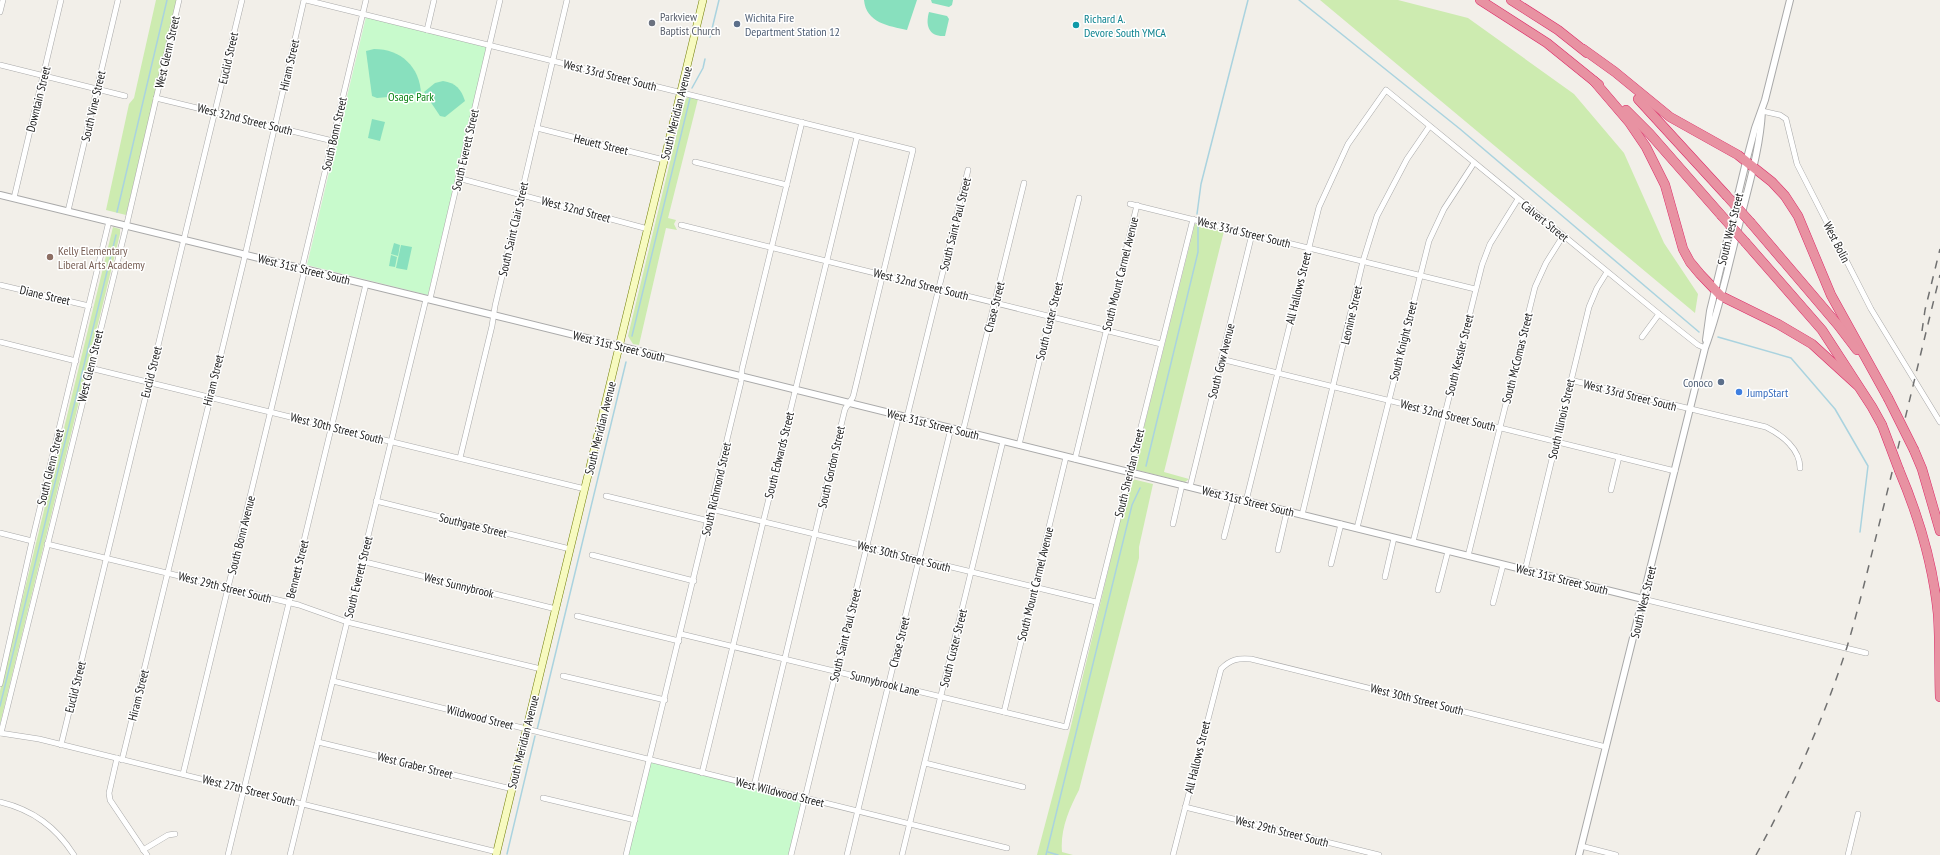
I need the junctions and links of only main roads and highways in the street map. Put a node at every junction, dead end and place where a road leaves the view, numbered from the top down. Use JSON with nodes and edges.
{"nodes":[{"id":1,"x":703,"y":0,"type":"edge"},
{"id":2,"x":1480,"y":0,"type":"edge"},
{"id":3,"x":1511,"y":0,"type":"edge"},
{"id":4,"x":1583,"y":49,"type":"junction"},
{"id":5,"x":1594,"y":81,"type":"junction"},
{"id":6,"x":1874,"y":374,"type":"junction"},
{"id":7,"x":1857,"y":385,"type":"junction"},
{"id":8,"x":1940,"y":531,"type":"edge"},
{"id":9,"x":1940,"y":697,"type":"edge"},
{"id":10,"x":497,"y":853,"type":"edge"}],
"edges":[{"from":1,"to":10,"type":"main road","name":"South Meridian Avenue"},
{"from":2,"to":5,"type":"highway"},
{"from":3,"to":4,"type":"highway"},
{"from":4,"to":6,"type":"highway","bridge":true},
{"from":4,"to":6,"type":"highway"},
{"from":5,"to":7,"type":"highway","bridge":true},
{"from":5,"to":7,"type":"highway"},
{"from":6,"to":8,"type":"highway","bridge":true},
{"from":7,"to":9,"type":"highway","bridge":true}]}
